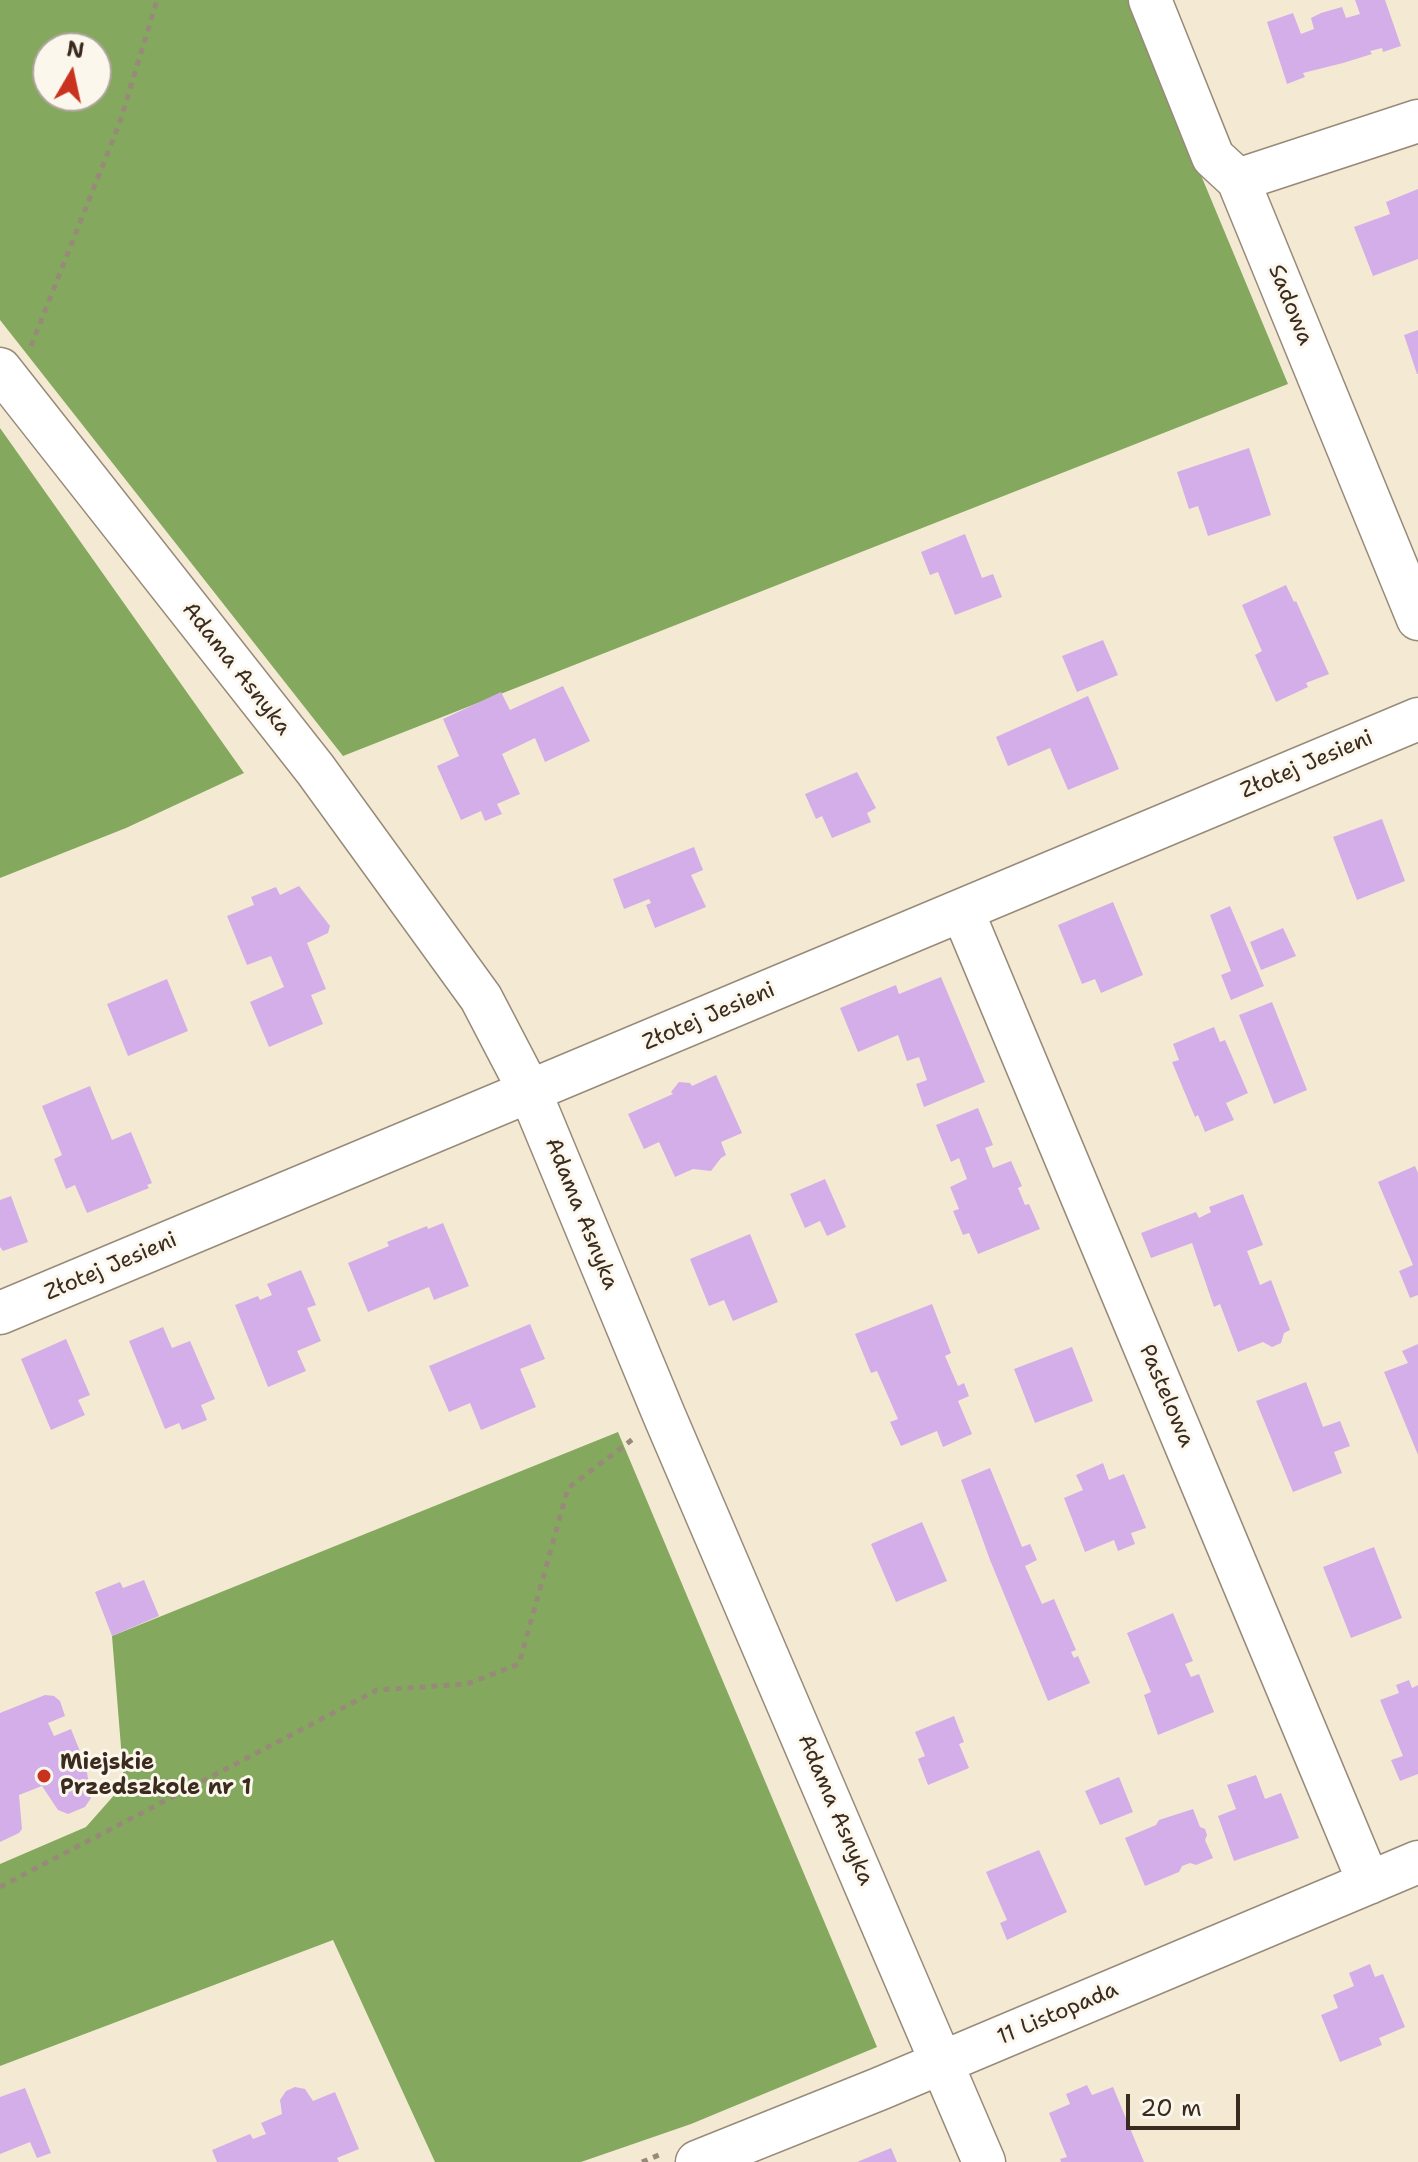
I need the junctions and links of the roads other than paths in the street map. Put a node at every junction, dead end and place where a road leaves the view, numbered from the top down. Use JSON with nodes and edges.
{"nodes":[{"id":1,"x":1150,"y":0,"type":"edge"},
{"id":2,"x":1418,"y":121,"type":"edge"},
{"id":3,"x":1238,"y":180,"type":"junction"},
{"id":4,"x":7,"y":378,"type":"edge"},
{"id":5,"x":1418,"y":619,"type":"edge"},
{"id":6,"x":1418,"y":719,"type":"edge"},
{"id":7,"x":962,"y":910,"type":"junction"},
{"id":8,"x":530,"y":1092,"type":"junction"},
{"id":9,"x":0,"y":1313,"type":"edge"},
{"id":10,"x":1418,"y":1862,"type":"edge"},
{"id":11,"x":1369,"y":1883,"type":"junction"},
{"id":12,"x":942,"y":2063,"type":"junction"},
{"id":13,"x":697,"y":2162,"type":"edge"},
{"id":14,"x":984,"y":2162,"type":"edge"}],
"edges":[{"from":1,"to":3,"type":"street","name":"Sadowa"},
{"from":2,"to":3,"type":"street"},
{"from":3,"to":5,"type":"street","name":"Sadowa"},
{"from":4,"to":8,"type":"street","name":"Adama Asnyka"},
{"from":6,"to":7,"type":"street","name":"Złotej Jesieni"},
{"from":7,"to":8,"type":"street","name":"Złotej Jesieni"},
{"from":7,"to":11,"type":"street","name":"Pastelowa"},
{"from":8,"to":9,"type":"street","name":"Złotej Jesieni"},
{"from":8,"to":12,"type":"street","name":"Adama Asnyka"},
{"from":10,"to":11,"type":"street","name":"11 Listopada"},
{"from":11,"to":12,"type":"street","name":"11 Listopada"},
{"from":12,"to":13,"type":"street","name":"11 Listopada"},
{"from":12,"to":14,"type":"street","name":"Adama Asnyka"}]}
